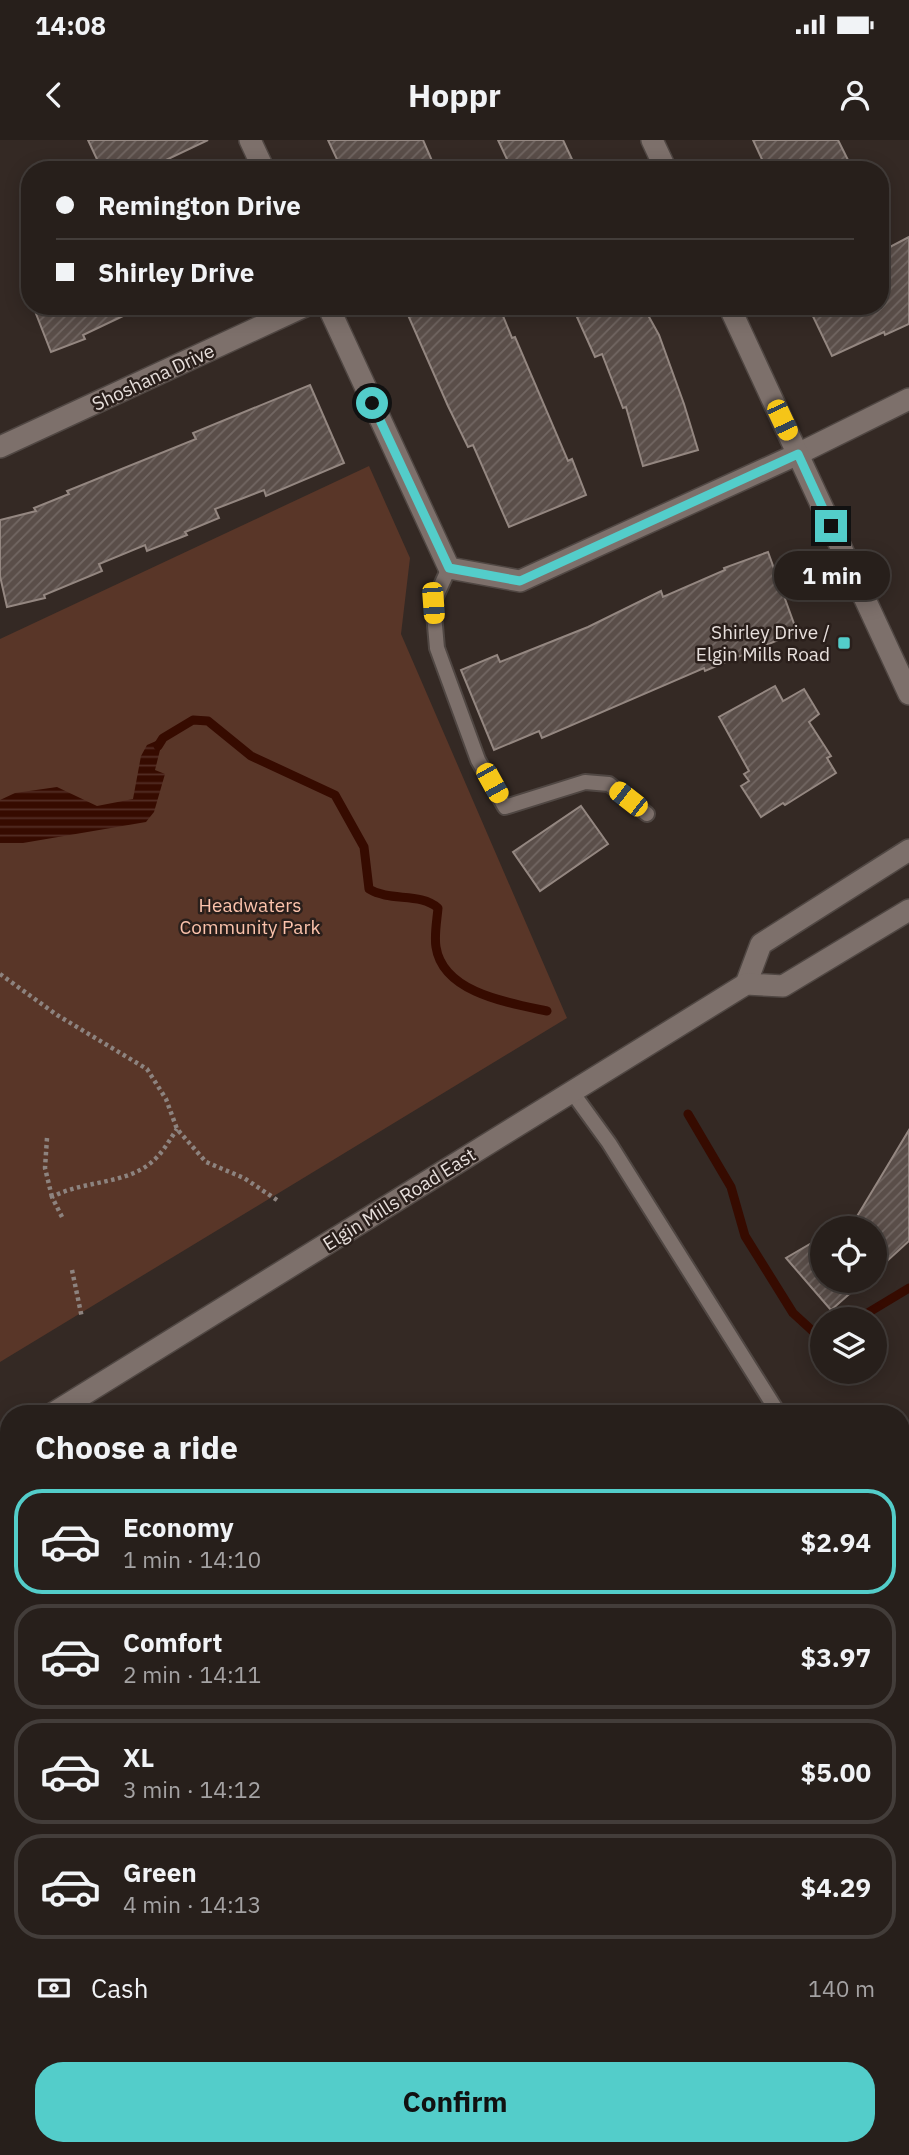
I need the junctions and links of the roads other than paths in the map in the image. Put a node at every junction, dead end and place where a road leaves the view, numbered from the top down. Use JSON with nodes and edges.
{"nodes":[{"id":1,"x":250,"y":140,"type":"edge"},
{"id":2,"x":652,"y":140,"type":"edge"},
{"id":3,"x":260,"y":161,"type":"edge"},
{"id":4,"x":662,"y":161,"type":"edge"},
{"id":5,"x":286,"y":315,"type":"edge"},
{"id":6,"x":332,"y":315,"type":"edge"},
{"id":7,"x":733,"y":315,"type":"edge"},
{"id":8,"x":909,"y":399,"type":"edge"},
{"id":9,"x":0,"y":447,"type":"edge"},
{"id":10,"x":798,"y":454,"type":"junction"},
{"id":11,"x":449,"y":568,"type":"junction"},
{"id":12,"x":909,"y":695,"type":"edge"},
{"id":13,"x":647,"y":814,"type":"dead end"},
{"id":14,"x":909,"y":850,"type":"edge"},
{"id":15,"x":909,"y":910,"type":"edge"},
{"id":16,"x":746,"y":984,"type":"junction"},
{"id":17,"x":572,"y":1092,"type":"junction"},
{"id":18,"x":67,"y":1405,"type":"edge"},
{"id":19,"x":773,"y":1405,"type":"edge"}],
"edges":[{"from":1,"to":3,"type":"street"},
{"from":2,"to":4,"type":"street"},
{"from":5,"to":9,"type":"street","name":"Shoshana Drive"},
{"from":6,"to":11,"type":"street"},
{"from":7,"to":10,"type":"street"},
{"from":8,"to":10,"type":"street"},
{"from":10,"to":11,"type":"street"},
{"from":10,"to":12,"type":"street"},
{"from":11,"to":13,"type":"lane"},
{"from":14,"to":16,"type":"street"},
{"from":15,"to":16,"type":"street"},
{"from":16,"to":17,"type":"street","name":"Elgin Mills Road East"},
{"from":17,"to":18,"type":"street","name":"Elgin Mills Road East"},
{"from":17,"to":19,"type":"lane"}]}
